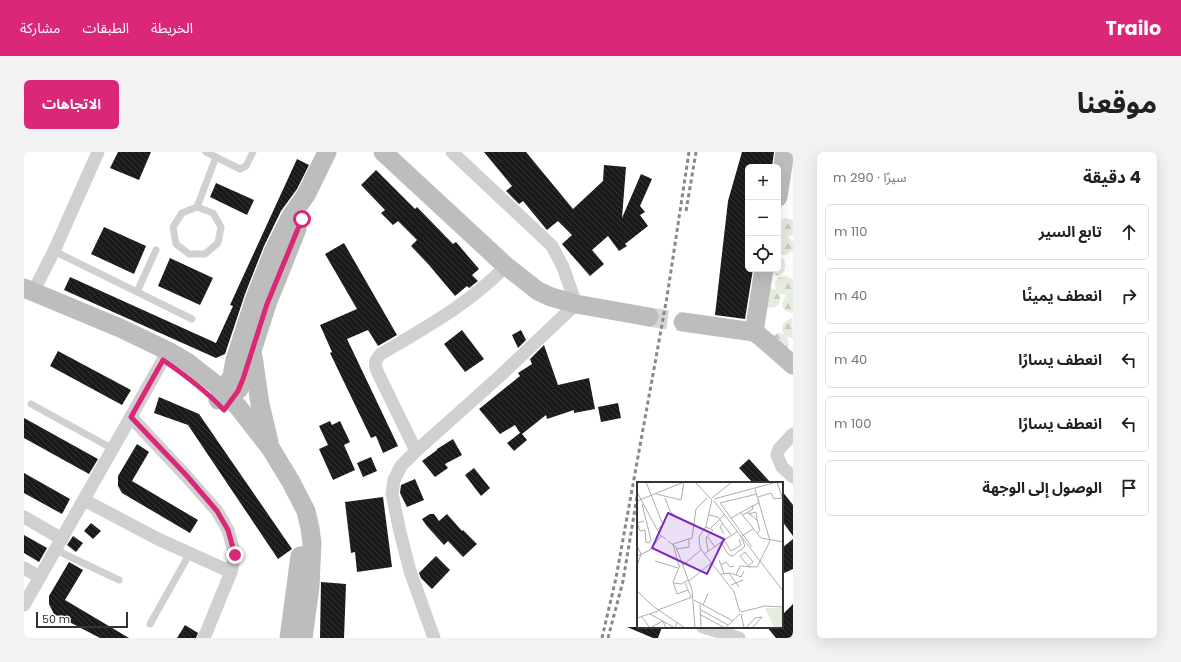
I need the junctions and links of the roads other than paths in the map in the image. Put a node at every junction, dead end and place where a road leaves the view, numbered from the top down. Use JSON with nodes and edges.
{"nodes":[{"id":1,"x":98,"y":152,"type":"edge"},
{"id":2,"x":206,"y":152,"type":"edge"},
{"id":3,"x":253,"y":152,"type":"edge"},
{"id":4,"x":327,"y":152,"type":"edge"},
{"id":5,"x":383,"y":152,"type":"edge"},
{"id":6,"x":452,"y":152,"type":"edge"},
{"id":7,"x":785,"y":152,"type":"edge"},
{"id":8,"x":216,"y":157,"type":"junction"},
{"id":9,"x":781,"y":178,"type":"edge"},
{"id":10,"x":306,"y":195,"type":"junction"},
{"id":11,"x":197,"y":208,"type":"junction"},
{"id":12,"x":156,"y":250,"type":"dead end"},
{"id":13,"x":54,"y":251,"type":"junction"},
{"id":14,"x":506,"y":266,"type":"junction"},
{"id":15,"x":764,"y":272,"type":"edge"},
{"id":16,"x":137,"y":292,"type":"junction"},
{"id":17,"x":27,"y":293,"type":"edge"},
{"id":18,"x":576,"y":304,"type":"junction"},
{"id":19,"x":649,"y":317,"type":"tunnel mouth"},
{"id":20,"x":192,"y":319,"type":"dead end"},
{"id":21,"x":683,"y":322,"type":"tunnel mouth"},
{"id":22,"x":754,"y":332,"type":"junction"},
{"id":23,"x":252,"y":351,"type":"junction"},
{"id":24,"x":163,"y":360,"type":"junction"},
{"id":25,"x":235,"y":360,"type":"junction"},
{"id":26,"x":793,"y":365,"type":"edge"},
{"id":27,"x":205,"y":375,"type":"junction"},
{"id":28,"x":224,"y":401,"type":"junction"},
{"id":29,"x":31,"y":404,"type":"dead end"},
{"id":30,"x":131,"y":417,"type":"junction"},
{"id":31,"x":793,"y":434,"type":"edge"},
{"id":32,"x":113,"y":449,"type":"junction"},
{"id":33,"x":271,"y":449,"type":"junction"},
{"id":34,"x":416,"y":451,"type":"junction"},
{"id":35,"x":793,"y":477,"type":"edge"},
{"id":36,"x":84,"y":500,"type":"junction"},
{"id":37,"x":24,"y":517,"type":"edge"},
{"id":38,"x":59,"y":545,"type":"junction"},
{"id":39,"x":190,"y":553,"type":"junction"},
{"id":40,"x":24,"y":568,"type":"edge"},
{"id":41,"x":231,"y":572,"type":"junction"},
{"id":42,"x":40,"y":577,"type":"junction"},
{"id":43,"x":119,"y":580,"type":"dead end"},
{"id":44,"x":24,"y":605,"type":"edge"},
{"id":45,"x":150,"y":624,"type":"dead end"},
{"id":46,"x":706,"y":628,"type":"edge"},
{"id":47,"x":204,"y":638,"type":"edge"},
{"id":48,"x":289,"y":638,"type":"edge"},
{"id":49,"x":303,"y":638,"type":"edge"},
{"id":50,"x":434,"y":638,"type":"edge"},
{"id":51,"x":739,"y":638,"type":"edge"}],
"edges":[{"from":1,"to":13,"type":"street"},
{"from":2,"to":8,"type":"lane"},
{"from":3,"to":8,"type":"lane"},
{"from":4,"to":10,"type":"main road"},
{"from":5,"to":14,"type":"main road"},
{"from":6,"to":18,"type":"street"},
{"from":7,"to":9,"type":"main road"},
{"from":8,"to":11,"type":"lane"},
{"from":10,"to":23,"type":"main road"},
{"from":10,"to":25,"type":"main road"},
{"from":11,"to":11,"type":"lane"},
{"from":12,"to":16,"type":"lane"},
{"from":13,"to":16,"type":"lane"},
{"from":13,"to":17,"type":"street"},
{"from":14,"to":18,"type":"main road"},
{"from":14,"to":34,"type":"street"},
{"from":15,"to":22,"type":"main road"},
{"from":16,"to":20,"type":"lane"},
{"from":17,"to":24,"type":"main road"},
{"from":17,"to":27,"type":"main road"},
{"from":18,"to":19,"type":"main road"},
{"from":18,"to":34,"type":"street"},
{"from":21,"to":22,"type":"main road"},
{"from":22,"to":26,"type":"main road"},
{"from":23,"to":28,"type":"main road"},
{"from":23,"to":33,"type":"main road"},
{"from":24,"to":28,"type":"main road"},
{"from":24,"to":30,"type":"street"},
{"from":25,"to":27,"type":"main road"},
{"from":25,"to":28,"type":"main road"},
{"from":27,"to":28,"type":"main road"},
{"from":28,"to":33,"type":"main road"},
{"from":28,"to":48,"type":"main road"},
{"from":29,"to":32,"type":"lane"},
{"from":30,"to":32,"type":"street"},
{"from":30,"to":41,"type":"street"},
{"from":31,"to":35,"type":"street"},
{"from":32,"to":36,"type":"street"},
{"from":33,"to":49,"type":"main road"},
{"from":34,"to":50,"type":"street"},
{"from":36,"to":38,"type":"street"},
{"from":36,"to":39,"type":"street"},
{"from":37,"to":38,"type":"street"},
{"from":38,"to":42,"type":"street"},
{"from":38,"to":43,"type":"lane"},
{"from":39,"to":41,"type":"street"},
{"from":39,"to":45,"type":"lane"},
{"from":40,"to":42,"type":"street"},
{"from":41,"to":47,"type":"street"},
{"from":42,"to":44,"type":"street"},
{"from":46,"to":51,"type":"street"}]}
